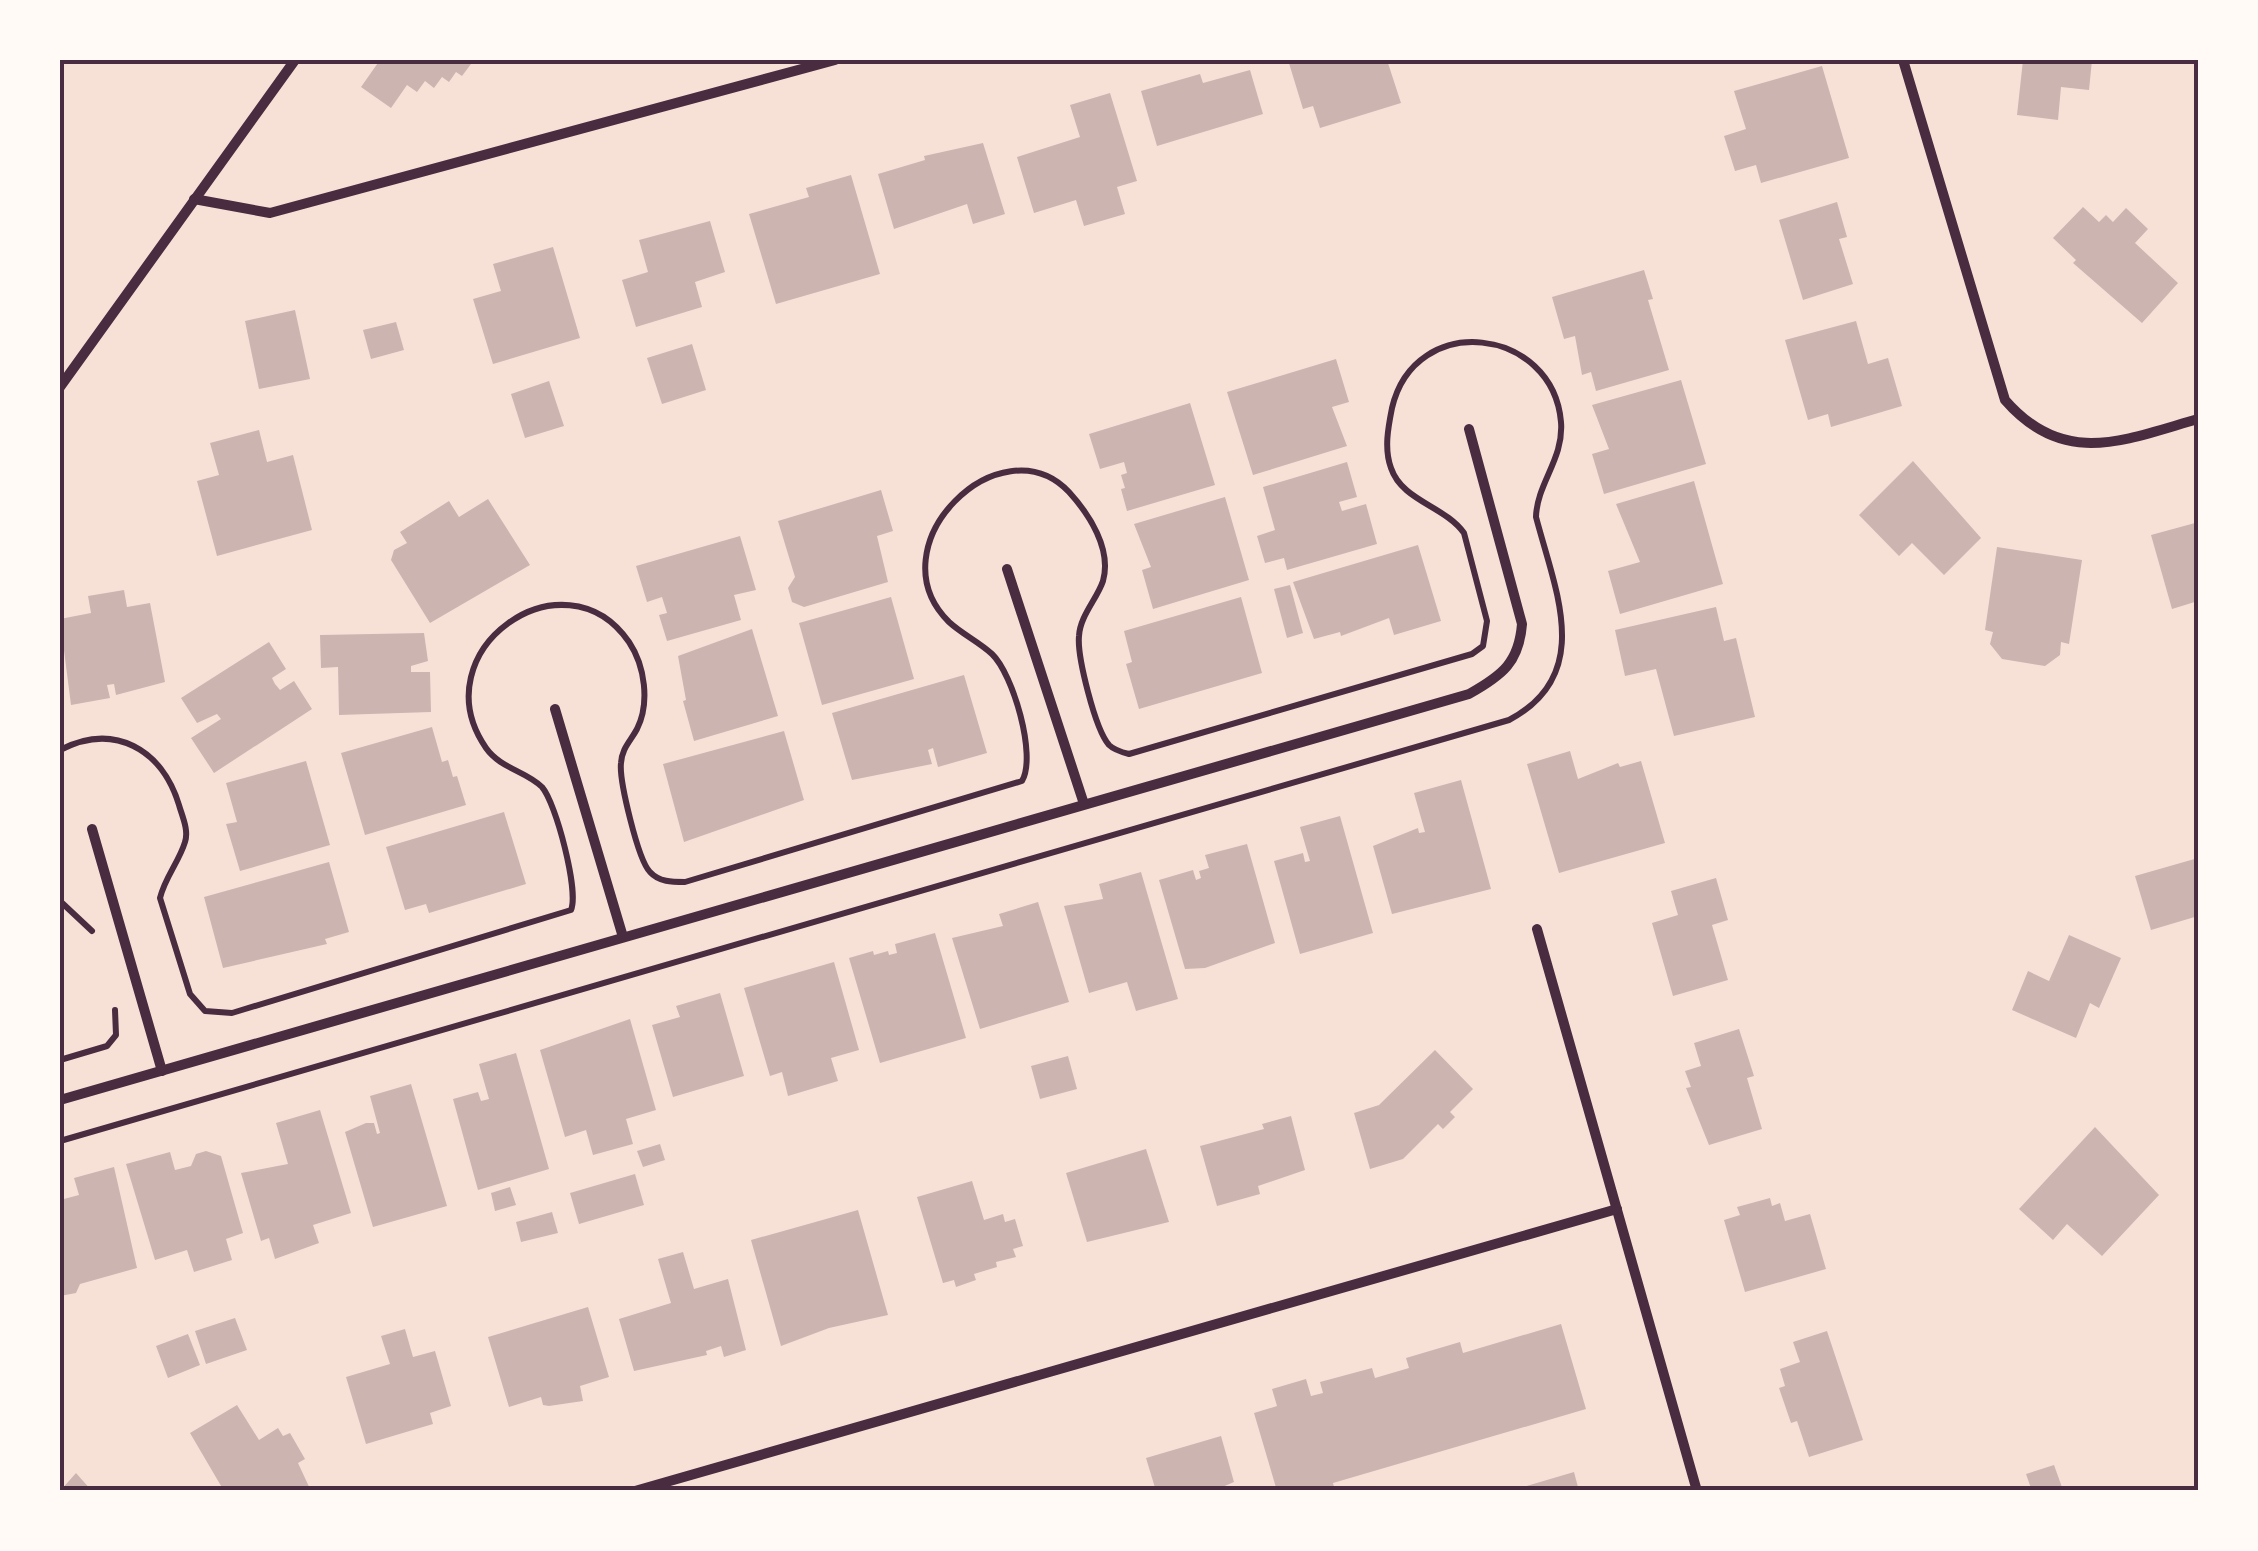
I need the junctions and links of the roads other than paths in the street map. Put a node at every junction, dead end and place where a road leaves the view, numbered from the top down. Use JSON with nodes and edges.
{"nodes":[{"id":1,"x":295,"y":60,"type":"edge"},
{"id":2,"x":835,"y":60,"type":"edge"},
{"id":3,"x":1903,"y":60,"type":"edge"},
{"id":4,"x":194,"y":199,"type":"junction"},
{"id":5,"x":60,"y":387,"type":"edge"},
{"id":6,"x":2198,"y":418,"type":"edge"},
{"id":7,"x":1470,"y":429,"type":"dead end"},
{"id":8,"x":1008,"y":569,"type":"dead end"},
{"id":9,"x":555,"y":710,"type":"dead end"},
{"id":10,"x":1084,"y":804,"type":"junction"},
{"id":11,"x":92,"y":829,"type":"dead end"},
{"id":12,"x":1537,"y":930,"type":"dead end"},
{"id":13,"x":623,"y":937,"type":"junction"},
{"id":14,"x":162,"y":1071,"type":"junction"},
{"id":15,"x":60,"y":1100,"type":"edge"},
{"id":16,"x":1617,"y":1209,"type":"junction"},
{"id":17,"x":636,"y":1491,"type":"edge"},
{"id":18,"x":1697,"y":1491,"type":"edge"}],
"edges":[{"from":1,"to":4,"type":"street"},
{"from":2,"to":4,"type":"street"},
{"from":3,"to":6,"type":"street"},
{"from":4,"to":5,"type":"street"},
{"from":7,"to":10,"type":"street"},
{"from":8,"to":10,"type":"street"},
{"from":9,"to":13,"type":"street"},
{"from":10,"to":13,"type":"street"},
{"from":11,"to":14,"type":"street"},
{"from":12,"to":16,"type":"street"},
{"from":13,"to":14,"type":"street"},
{"from":14,"to":15,"type":"street"},
{"from":16,"to":17,"type":"street"},
{"from":16,"to":18,"type":"street"}]}
